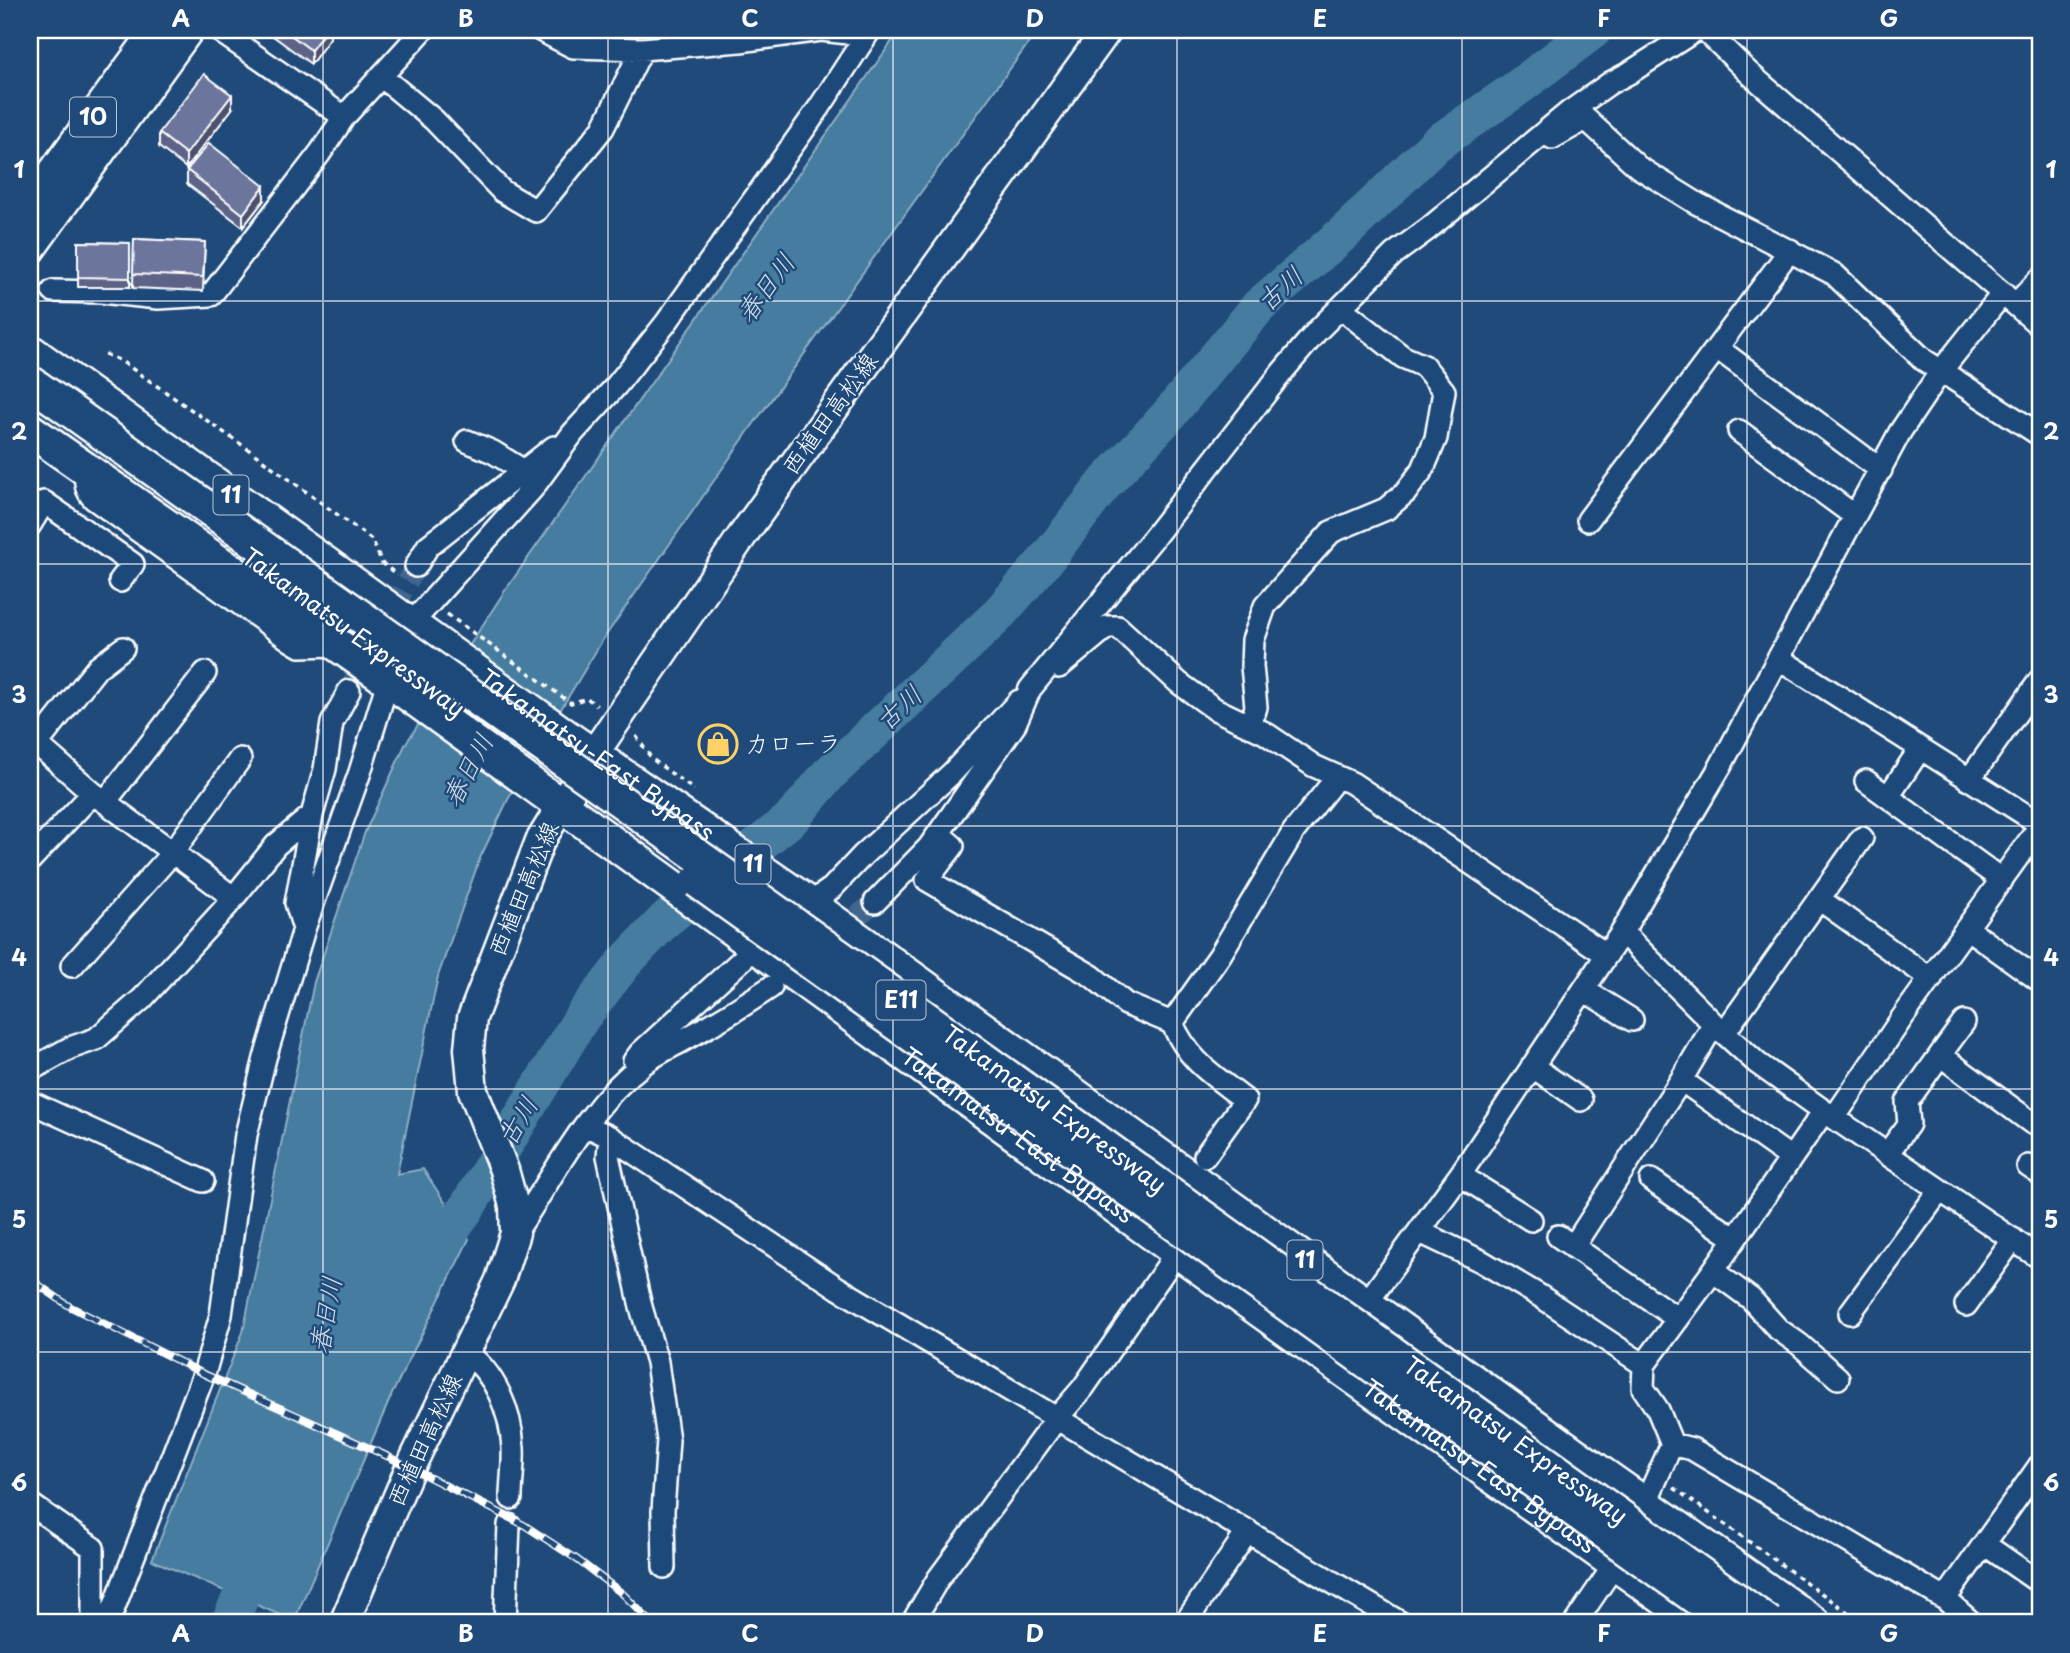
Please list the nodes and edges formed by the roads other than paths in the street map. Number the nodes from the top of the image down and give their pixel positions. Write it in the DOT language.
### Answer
graph roads {
  1 [pos="156,30"];
  2 [pos="189,30"];
  3 [pos="218,30"];
  4 [pos="423,30"];
  5 [pos="540,30"];
  6 [pos="1107,30"];
  7 [pos="1696,30"];
  8 [pos="1704,30"];
  9 [pos="868,33"];
  10 [pos="642,49"];
  11 [pos="1629,73"];
  12 [pos="382,76"];
  13 [pos="344,117"];
  14 [pos="1586,119"];
  15 [pos="1530,144"];
  16 [pos="30,203"];
  17 [pos="1428,229"];
  18 [pos="30,250"];
  19 [pos="1790,250"];
  20 [pos="2040,279"];
  21 [pos="53,291"];
  22 [pos="2009,298"];
  23 [pos="1350,316"];
  24 [pos="2040,326"];
  25 [pos="1717,348"];
  26 [pos="31,358"];
  27 [pos="1294,358"];
  28 [pos="1941,371"];
  29 [pos="30,405"];
  30 [pos="30,430"];
  31 [pos="1739,431"];
  32 [pos="573,433"];
  33 [pos="2040,435"];
  34 [pos="467,441"];
  35 [pos="1881,470"];
  36 [pos="524,471"];
  37 [pos="37,498"];
  38 [pos="1855,516"];
  39 [pos="1588,520"];
  40 [pos="30,525"];
  41 [pos="416,566"];
  42 [pos="120,581"];
  43 [pos="432,621"];
  44 [pos="123,648"];
  45 [pos="1778,657"];
  46 [pos="1045,668"];
  47 [pos="205,673"];
  48 [pos="2040,680"];
  49 [pos="395,685"];
  50 [pos="1030,689"];
  51 [pos="349,691"];
  52 [pos="1250,726"];
  53 [pos="33,741"];
  54 [pos="583,748"];
  55 [pos="1920,749"];
  56 [pos="240,759"];
  57 [pos="1334,777"];
  58 [pos="1969,780"];
  59 [pos="1866,781"];
  60 [pos="1888,797"];
  61 [pos="99,798"];
  62 [pos="551,798"];
  63 [pos="312,815"];
  64 [pos="2040,825"];
  65 [pos="939,834"];
  66 [pos="1863,838"];
  67 [pos="173,852"];
  68 [pos="30,860"];
  69 [pos="2002,880"];
  70 [pos="234,898"];
  71 [pos="803,899"];
  72 [pos="1819,899"];
  73 [pos="875,902"];
  74 [pos="304,929"];
  75 [pos="1968,929"];
  76 [pos="1622,932"];
  77 [pos="752,942"];
  78 [pos="1607,955"];
  79 [pos="72,966"];
  80 [pos="1931,979"];
  81 [pos="2040,981"];
  82 [pos="771,987"];
  83 [pos="1584,990"];
  84 [pos="1632,1020"];
  85 [pos="1964,1022"];
  86 [pos="1172,1023"];
  87 [pos="1719,1028"];
  88 [pos="1940,1055"];
  89 [pos="1532,1066"];
  90 [pos="30,1070"];
  91 [pos="1681,1080"];
  92 [pos="1581,1100"];
  93 [pos="30,1102"];
  94 [pos="603,1102"];
  95 [pos="1829,1115"];
  96 [pos="2032,1123"];
  97 [pos="585,1125"];
  98 [pos="610,1137"];
  99 [pos="1887,1154"];
  100 [pos="1205,1156"];
  101 [pos="1791,1158"];
  102 [pos="1460,1175"];
  103 [pos="1651,1180"];
  104 [pos="203,1181"];
  105 [pos="1940,1190"];
  106 [pos="515,1220"];
  107 [pos="1531,1220"];
  108 [pos="1420,1232"];
  109 [pos="1735,1239"];
  110 [pos="2013,1239"];
  111 [pos="1175,1250"];
  112 [pos="2040,1258"];
  113 [pos="1713,1271"];
  114 [pos="1366,1304"];
  115 [pos="1966,1305"];
  116 [pos="1850,1313"];
  117 [pos="1678,1319"];
  118 [pos="466,1352"];
  119 [pos="1644,1365"];
  120 [pos="1838,1378"];
  121 [pos="1057,1418"];
  122 [pos="1672,1444"];
  123 [pos="2040,1465"];
  124 [pos="510,1498"];
  125 [pos="30,1504"];
  126 [pos="1645,1504"];
  127 [pos="509,1525"];
  128 [pos="1248,1531"];
  129 [pos="1984,1544"];
  130 [pos="1615,1564"];
  131 [pos="664,1567"];
  132 [pos="2040,1583"];
  133 [pos="1945,1599"];
  134 [pos="1396,1622"];
  135 [pos="93,1623"];
  136 [pos="108,1623"];
  137 [pos="344,1623"];
  138 [pos="505,1623"];
  139 [pos="912,1623"];
  140 [pos="1185,1623"];
  141 [pos="1575,1623"];
  142 [pos="1699,1623"];
  143 [pos="1731,1623"];
  144 [pos="1769,1623"];
  145 [pos="1814,1623"];
  146 [pos="1972,1623"];
  1 -- 16 [label="main road, 10"];
  2 -- 18 [label="main road, 10"];
  3 -- 13 [label="street"];
  4 -- 12 [label="street"];
  5 -- 10 [label="street"];
  6 -- 54 [label="main road, 西植田高松線"];
  7 -- 11 [label="street"];
  8 -- 22 [label="street"];
  9 -- 10 [label="street"];
  9 -- 32 [label="street"];
  10 -- 12 [label="street"];
  11 -- 14 [label="street"];
  11 -- 15 [label="street"];
  12 -- 13 [label="street"];
  13 -- 21 [label="street"];
  14 -- 15 [label="street"];
  14 -- 19 [label="street"];
  15 -- 17 [label="street"];
  17 -- 23 [label="street"];
  17 -- 27 [label="street"];
  19 -- 25 [label="street"];
  19 -- 28 [label="street"];
  20 -- 22 [label="street"];
  22 -- 24 [label="street"];
  22 -- 28 [label="street"];
  23 -- 27 [label="street"];
  23 -- 52 [label="street"];
  25 -- 35 [label="street"];
  25 -- 39 [label="street"];
  26 -- 43 [label="highway, Takamatsu-East Bypass / 11"];
  26 -- 144 [label="highway, Takamatsu Expressway / E11, bridge"];
  27 -- 46 [label="street"];
  28 -- 33 [label="street"];
  28 -- 35 [label="street"];
  29 -- 143 [label="highway, Takamatsu Expressway / E11, bridge"];
  30 -- 49 [label="highway, Takamatsu-East Bypass / 11"];
  31 -- 38 [label="street"];
  32 -- 36 [label="street"];
  32 -- 43 [label="street"];
  34 -- 36 [label="street"];
  35 -- 38 [label="street"];
  36 -- 41 [label="street"];
  37 -- 40 [label="street"];
  37 -- 42 [label="street"];
  38 -- 45 [label="street"];
  43 -- 54 [label="highway, Takamatsu-East Bypass / 11"];
  44 -- 53 [label="street"];
  45 -- 55 [label="street"];
  45 -- 76 [label="street"];
  46 -- 50 [label="street"];
  46 -- 52 [label="street"];
  47 -- 61 [label="street"];
  48 -- 58 [label="street"];
  49 -- 62 [label="highway, Takamatsu-East Bypass / 11"];
  49 -- 74 [label="street"];
  50 -- 65 [label="street"];
  50 -- 71 [label="street"];
  51 -- 63 [label="street"];
  52 -- 57 [label="street"];
  53 -- 61 [label="street"];
  54 -- 62 [label="main road, 西植田高松線"];
  54 -- 71 [label="highway, Takamatsu-East Bypass / 11"];
  55 -- 58 [label="street"];
  55 -- 60 [label="street"];
  56 -- 67 [label="street"];
  57 -- 78 [label="street"];
  57 -- 86 [label="street"];
  58 -- 64 [label="street"];
  59 -- 60 [label="street"];
  60 -- 69 [label="street"];
  61 -- 67 [label="street"];
  61 -- 68 [label="street"];
  62 -- 77 [label="highway, Takamatsu-East Bypass / 11"];
  62 -- 106 [label="main road, 西植田高松線"];
  63 -- 70 [label="street"];
  63 -- 74 [label="street"];
  64 -- 69 [label="street"];
  65 -- 73 [label="street"];
  65 -- 86 [label="street"];
  66 -- 72 [label="street"];
  67 -- 70 [label="street"];
  67 -- 79 [label="street"];
  69 -- 75 [label="street"];
  70 -- 90 [label="street"];
  71 -- 114 [label="highway, Takamatsu-East Bypass / 11"];
  72 -- 80 [label="street"];
  72 -- 87 [label="street"];
  74 -- 136 [label="street"];
  75 -- 80 [label="street"];
  75 -- 81 [label="street"];
  76 -- 78 [label="street"];
  76 -- 87 [label="street"];
  77 -- 94 [label="street"];
  77 -- 111 [label="highway, Takamatsu-East Bypass / 11"];
  78 -- 83 [label="street"];
  80 -- 95 [label="street"];
  82 -- 94 [label="street"];
  83 -- 84 [label="street"];
  83 -- 89 [label="street"];
  85 -- 88 [label="street"];
  86 -- 100 [label="street"];
  87 -- 91 [label="street"];
  87 -- 95 [label="street"];
  88 -- 96 [label="street"];
  88 -- 99 [label="street"];
  89 -- 92 [label="street"];
  89 -- 102 [label="street"];
  91 -- 101 [label="street"];
  91 -- 117 [label="street"];
  93 -- 104 [label="street"];
  94 -- 97 [label="street"];
  95 -- 99 [label="street"];
  95 -- 101 [label="street"];
  97 -- 98 [label="street"];
  97 -- 106 [label="street"];
  98 -- 121 [label="street"];
  98 -- 131 [label="street"];
  99 -- 105 [label="street"];
  101 -- 109 [label="street"];
  102 -- 107 [label="street"];
  102 -- 108 [label="street"];
  103 -- 109 [label="street"];
  105 -- 110 [label="street"];
  105 -- 116 [label="street"];
  106 -- 118 [label="main road, 西植田高松線"];
  108 -- 114 [label="street"];
  108 -- 119 [label="street"];
  109 -- 113 [label="street"];
  110 -- 112 [label="street"];
  110 -- 115 [label="street"];
  111 -- 121 [label="street"];
  111 -- 130 [label="highway, Takamatsu-East Bypass / 11"];
  113 -- 117 [label="street"];
  113 -- 120 [label="street"];
  114 -- 126 [label="highway, Takamatsu-East Bypass / 11"];
  117 -- 119 [label="street"];
  118 -- 124 [label="street"];
  118 -- 137 [label="main road, 西植田高松線"];
  119 -- 122 [label="street"];
  121 -- 128 [label="street"];
  121 -- 139 [label="street"];
  122 -- 126 [label="street"];
  122 -- 133 [label="street"];
  123 -- 129 [label="street"];
  125 -- 135 [label="street"];
  126 -- 145 [label="highway, Takamatsu-East Bypass / 11"];
  127 -- 138 [label="street"];
  128 -- 134 [label="street"];
  128 -- 140 [label="street"];
  129 -- 132 [label="street"];
  129 -- 133 [label="street"];
  130 -- 141 [label="street"];
  130 -- 142 [label="highway, Takamatsu-East Bypass / 11"];
  133 -- 146 [label="street"];
}
